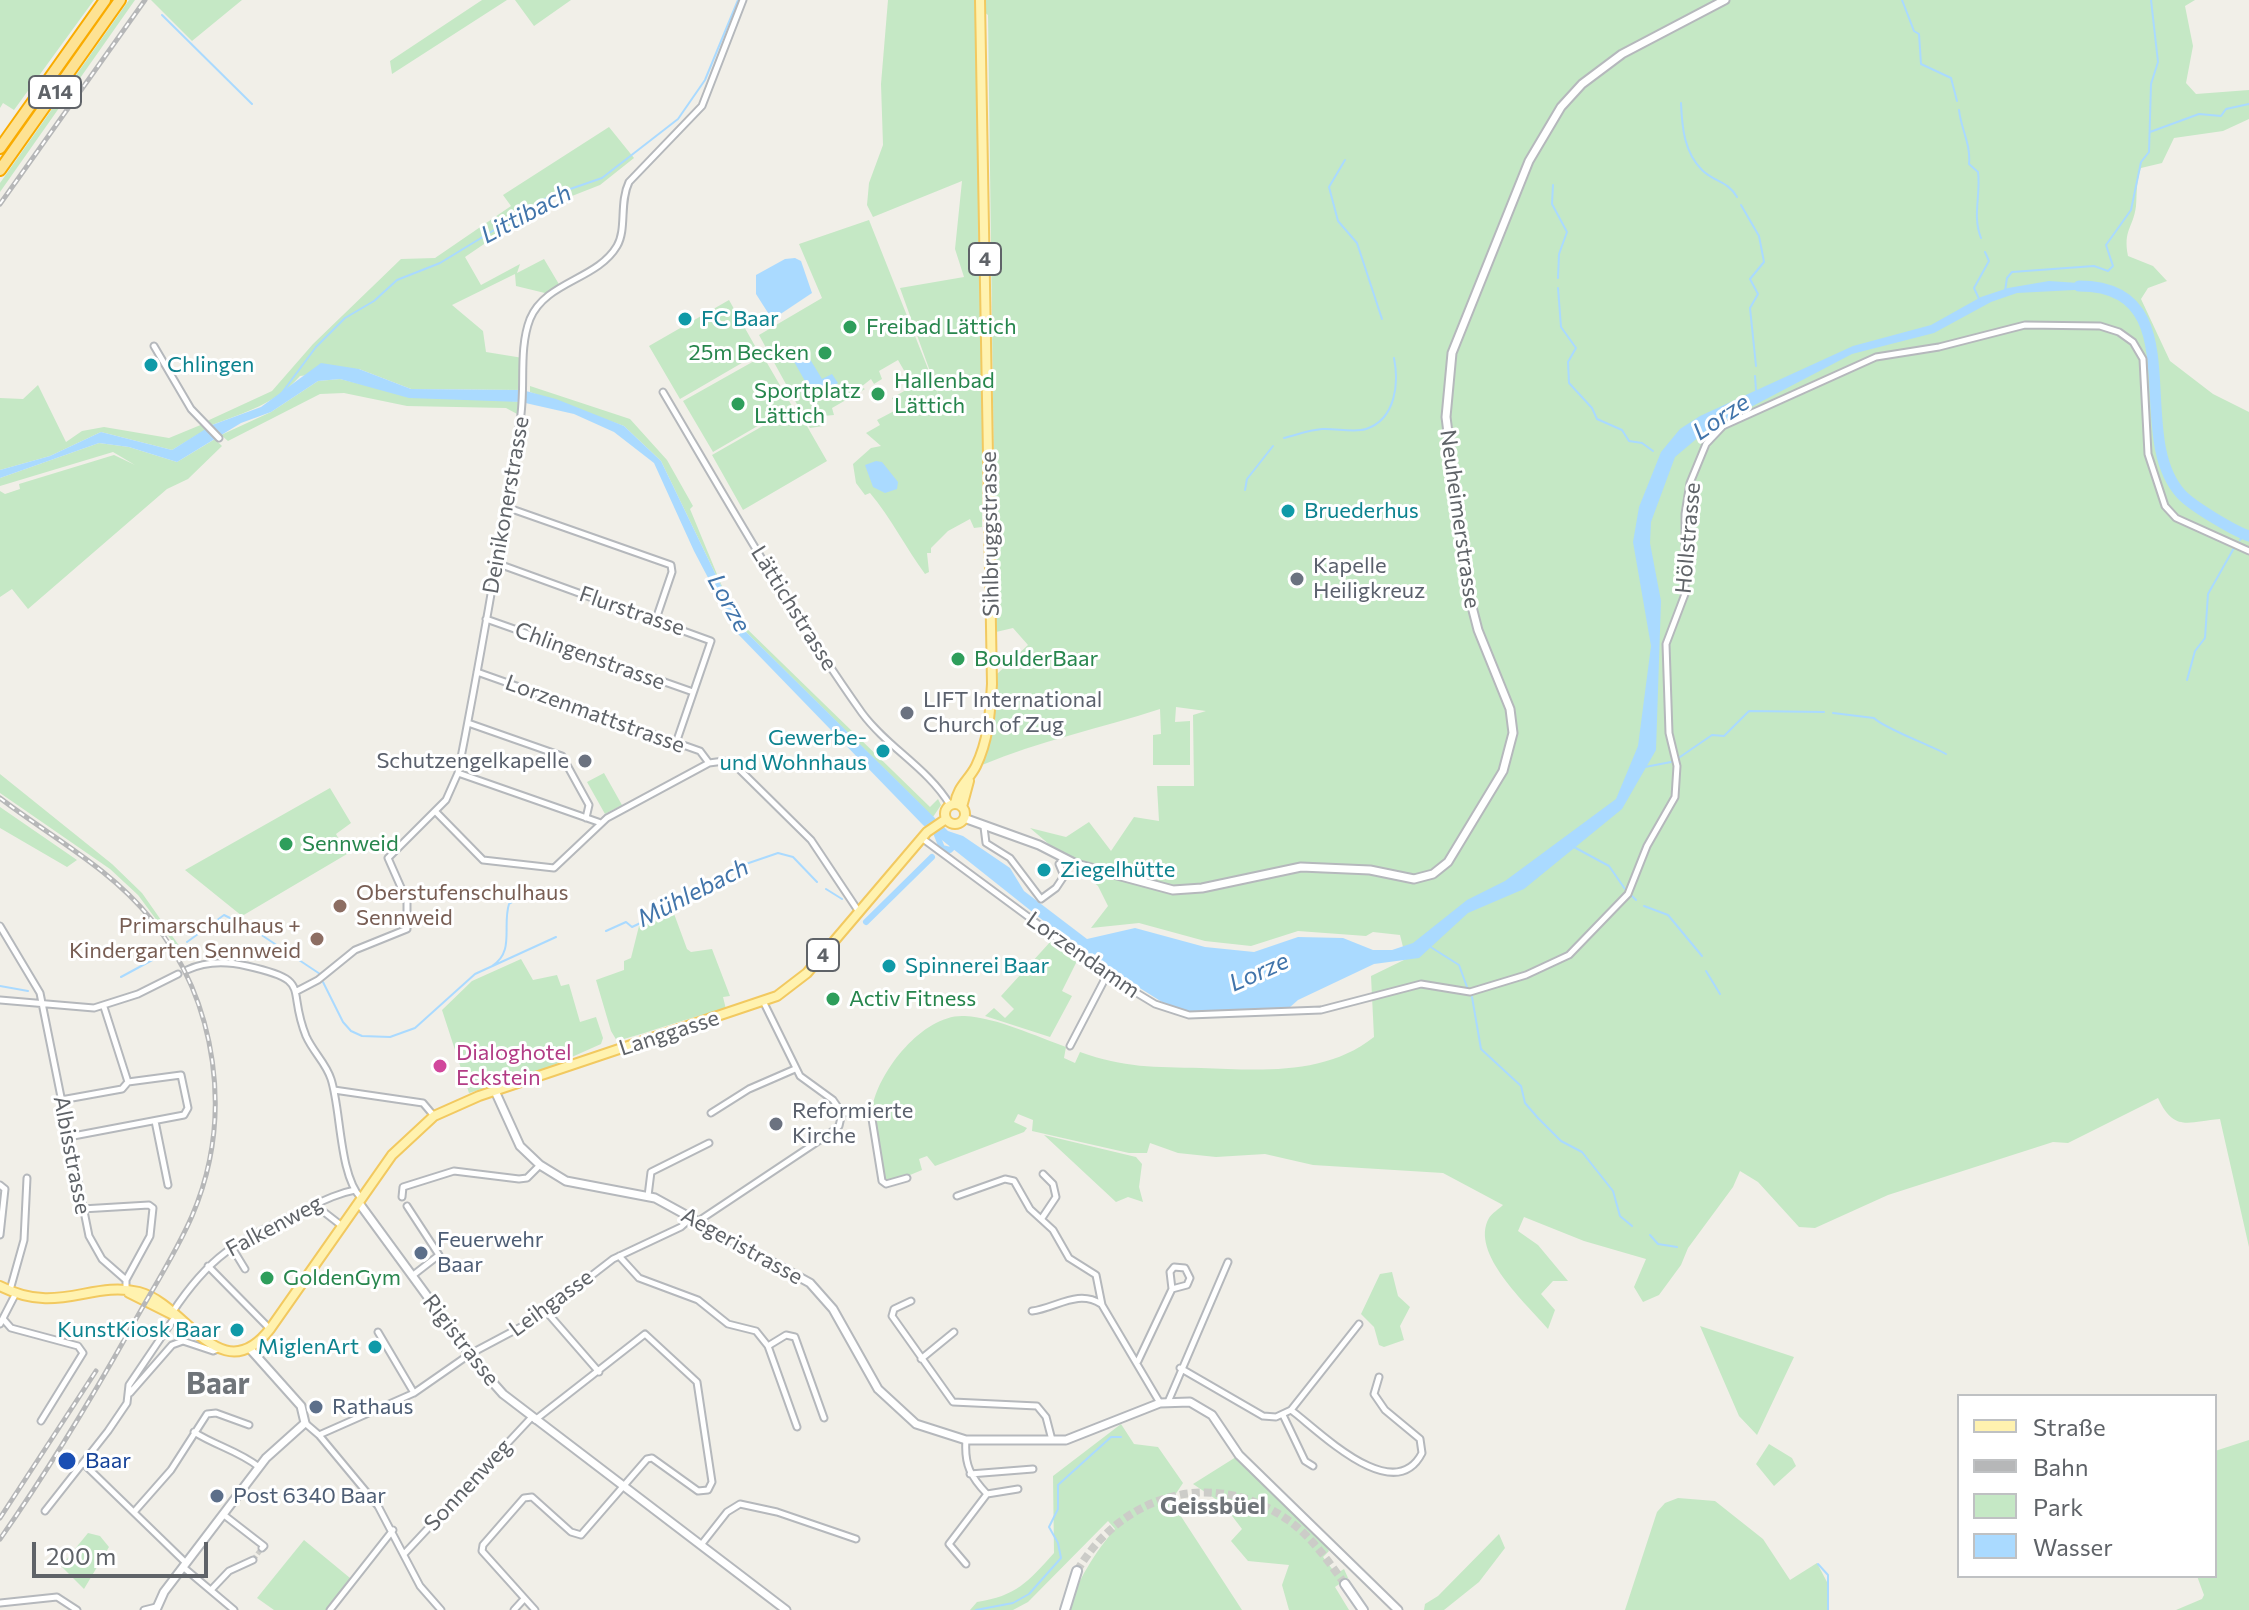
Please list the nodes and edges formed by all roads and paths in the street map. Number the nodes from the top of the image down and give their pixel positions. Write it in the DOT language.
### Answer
graph roads {
  1 [pos="105,0"];
  2 [pos="120,0"];
  3 [pos="743,0"];
  4 [pos="980,0"];
  5 [pos="1725,0"];
  6 [pos="0,148"];
  7 [pos="0,170"];
  8 [pos="154,346"];
  9 [pos="663,392"];
  10 [pos="219,438"];
  11 [pos="506,507"];
  12 [pos="2249,551"];
  13 [pos="496,563"];
  14 [pos="486,619"];
  15 [pos="656,619"];
  16 [pos="477,672"];
  17 [pos="693,692"];
  18 [pos="468,723"];
  19 [pos="676,743"];
  20 [pos="709,763"];
  21 [pos="458,773"];
  22 [pos="970,776"];
  23 [pos="959,789"];
  24 [pos="941,792"];
  25 [pos="955,805"];
  26 [pos="436,812"];
  27 [pos="586,818"];
  28 [pos="964,818"];
  29 [pos="943,820"];
  30 [pos="602,823"];
  31 [pos="984,827"];
  32 [pos="924,835"];
  33 [pos="1059,864"];
  34 [pos="859,912"];
  35 [pos="0,926"];
  36 [pos="187,970"];
  37 [pos="178,974"];
  38 [pos="1107,975"];
  39 [pos="1406,987"];
  40 [pos="297,991"];
  41 [pos="0,1000"];
  42 [pos="42,1003"];
  43 [pos="764,1003"];
  44 [pos="104,1007"];
  45 [pos="1070,1046"];
  46 [pos="795,1069"];
  47 [pos="128,1082"];
  48 [pos="334,1090"];
  49 [pos="495,1091"];
  50 [pos="61,1100"];
  51 [pos="711,1113"];
  52 [pos="842,1113"];
  53 [pos="434,1116"];
  54 [pos="155,1121"];
  55 [pos="68,1137"];
  56 [pos="709,1143"];
  57 [pos="540,1165"];
  58 [pos="1043,1174"];
  59 [pos="27,1178"];
  60 [pos="907,1178"];
  61 [pos="0,1185"];
  62 [pos="168,1185"];
  63 [pos="355,1190"];
  64 [pos="648,1196"];
  65 [pos="957,1196"];
  66 [pos="402,1197"];
  67 [pos="360,1201"];
  68 [pos="315,1205"];
  69 [pos="407,1206"];
  70 [pos="82,1209"];
  71 [pos="1042,1218"];
  72 [pos="694,1220"];
  73 [pos="342,1226"];
  74 [pos="0,1235"];
  75 [pos="231,1246"];
  76 [pos="619,1256"];
  77 [pos="1228,1262"];
  78 [pos="208,1266"];
  79 [pos="245,1269"];
  80 [pos="412,1276"];
  81 [pos="126,1280"];
  82 [pos="0,1286"];
  83 [pos="1172,1289"];
  84 [pos="13,1292"];
  85 [pos="127,1292"];
  86 [pos="911,1301"];
  87 [pos="1102,1305"];
  88 [pos="545,1310"];
  89 [pos="1032,1311"];
  90 [pos="173,1315"];
  91 [pos="2,1322"];
  92 [pos="1359,1324"];
  93 [pos="270,1329"];
  94 [pos="378,1332"];
  95 [pos="954,1332"];
  96 [pos="768,1346"];
  97 [pos="220,1348"];
  98 [pos="251,1350"];
  99 [pos="470,1354"];
  100 [pos="921,1359"];
  101 [pos="1138,1362"];
  102 [pos="1180,1368"];
  103 [pos="599,1372"];
  104 [pos="1379,1377"];
  105 [pos="130,1393"];
  106 [pos="414,1393"];
  107 [pos="1164,1402"];
  108 [pos="1291,1410"];
  109 [pos="1283,1415"];
  110 [pos="824,1418"];
  111 [pos="533,1419"];
  112 [pos="41,1421"];
  113 [pos="305,1423"];
  114 [pos="249,1425"];
  115 [pos="797,1427"];
  116 [pos="194,1432"];
  117 [pos="319,1435"];
  118 [pos="966,1440"];
  119 [pos="1052,1441"];
  120 [pos="85,1465"];
  121 [pos="1313,1466"];
  122 [pos="259,1467"];
  123 [pos="1033,1469"];
  124 [pos="970,1474"];
  125 [pos="623,1487"];
  126 [pos="1018,1489"];
  127 [pos="987,1494"];
  128 [pos="45,1511"];
  129 [pos="134,1512"];
  130 [pos="224,1515"];
  131 [pos="393,1530"];
  132 [pos="856,1539"];
  133 [pos="701,1545"];
  134 [pos="263,1547"];
  135 [pos="405,1553"];
  136 [pos="253,1560"];
  137 [pos="966,1564"];
  138 [pos="184,1565"];
  139 [pos="1077,1571"];
  140 [pos="1345,1584"];
  141 [pos="211,1590"];
  142 [pos="524,1598"];
  143 [pos="0,1603"];
  144 [pos="156,1609"];
  145 [pos="77,1610"];
  146 [pos="144,1610"];
  147 [pos="234,1610"];
  148 [pos="330,1610"];
  149 [pos="441,1610"];
  150 [pos="514,1610"];
  151 [pos="535,1610"];
  152 [pos="786,1610"];
  153 [pos="1065,1610"];
  154 [pos="1363,1610"];
  155 [pos="1398,1610"];
  1 -- 6 [label="highway, A14"];
  2 -- 7 [label="highway, A14"];
  3 -- 11 [label="street, Deinikonerstrasse"];
  4 -- 22 [label="main road, Sihlbruggstrasse / 4"];
  5 -- 31 [label="street, Neuheimerstrasse"];
  8 -- 10 [label="street"];
  9 -- 24 [label="street, Lättichstrasse"];
  11 -- 13 [label="street, Deinikonerstrasse"];
  11 -- 15 [label="street"];
  12 -- 39 [label="street, Höllstrasse"];
  13 -- 14 [label="street, Deinikonerstrasse"];
  13 -- 15 [label="street, Flurstrasse"];
  14 -- 16 [label="street, Deinikonerstrasse"];
  14 -- 17 [label="street, Chlingenstrasse"];
  15 -- 17 [label="street, Flurstrasse"];
  16 -- 18 [label="street, Deinikonerstrasse"];
  16 -- 19 [label="street, Lorzenmattstrasse"];
  17 -- 19 [label="street, Flurstrasse"];
  18 -- 21 [label="street, Deinikonerstrasse"];
  18 -- 27 [label="street"];
  19 -- 20 [label="street, Lorzenmattstrasse"];
  20 -- 30 [label="street"];
  20 -- 34 [label="street, Lorzenmattstrasse"];
  21 -- 26 [label="street, Deinikonerstrasse"];
  21 -- 27 [label="street"];
  22 -- 23 [label="main road, Sihlbruggstrasse / 4"];
  22 -- 25 [label="main road, Sihlbruggstrasse / 4"];
  23 -- 24 [label="street"];
  23 -- 25 [label="main road, Sihlbruggstrasse / 4"];
  24 -- 25 [label="street, Lättichstrasse"];
  25 -- 28 [label="main road"];
  25 -- 29 [label="main road"];
  26 -- 30 [label="street"];
  26 -- 40 [label="street, Deinikonerstrasse"];
  27 -- 30 [label="street"];
  28 -- 29 [label="main road"];
  28 -- 31 [label="street, Neuheimerstrasse"];
  29 -- 32 [label="main road, Langgasse / 4"];
  31 -- 33 [label="street"];
  32 -- 34 [label="main road, Langgasse / 4"];
  32 -- 38 [label="street, Lorzendamm"];
  34 -- 43 [label="main road, Langgasse / 4"];
  35 -- 42 [label="street, Albisstrasse"];
  36 -- 40 [label="street"];
  37 -- 44 [label="street"];
  38 -- 39 [label="street, Lorzendamm"];
  38 -- 45 [label="street"];
  40 -- 48 [label="street"];
  41 -- 42 [label="street"];
  42 -- 44 [label="street"];
  42 -- 50 [label="street, Albisstrasse"];
  43 -- 46 [label="street"];
  43 -- 49 [label="main road, Langgasse / 4"];
  44 -- 47 [label="street"];
  46 -- 51 [label="street"];
  46 -- 52 [label="street"];
  47 -- 50 [label="street"];
  47 -- 54 [label="street"];
  48 -- 53 [label="street"];
  48 -- 63 [label="street"];
  49 -- 53 [label="main road, Langgasse / 4"];
  49 -- 57 [label="street, Aegeristrasse"];
  50 -- 55 [label="street, Albisstrasse"];
  52 -- 60 [label="street"];
  52 -- 72 [label="street, Leihgasse"];
  53 -- 67 [label="main road, Langgasse / 4"];
  54 -- 55 [label="street"];
  54 -- 62 [label="street"];
  55 -- 70 [label="street, Albisstrasse"];
  56 -- 64 [label="street"];
  57 -- 64 [label="street, Aegeristrasse"];
  57 -- 66 [label="street"];
  58 -- 71 [label="street"];
  59 -- 84 [label="street"];
  61 -- 74 [label="street"];
  63 -- 67 [label="street"];
  63 -- 68 [label="street, Falkenweg"];
  64 -- 72 [label="street, Aegeristrasse"];
  65 -- 71 [label="street"];
  67 -- 73 [label="main road, 4"];
  67 -- 80 [label="street, Rigistrasse"];
  68 -- 73 [label="street"];
  68 -- 75 [label="street, Falkenweg"];
  69 -- 80 [label="street"];
  70 -- 81 [label="street, Albisstrasse"];
  70 -- 81 [label="street"];
  71 -- 87 [label="street"];
  72 -- 76 [label="street, Leihgasse"];
  72 -- 118 [label="street, Aegeristrasse"];
  73 -- 93 [label="main road, 4"];
  75 -- 78 [label="street, Falkenweg"];
  75 -- 79 [label="street"];
  76 -- 88 [label="street, Leihgasse"];
  76 -- 96 [label="street"];
  77 -- 102 [label="street"];
  78 -- 90 [label="street, Falkenweg"];
  78 -- 93 [label="street"];
  80 -- 99 [label="street, Rigistrasse"];
  81 -- 85 [label="street"];
  82 -- 84 [label="main road"];
  83 -- 83 [label="street"];
  83 -- 101 [label="street"];
  84 -- 85 [label="main road"];
  84 -- 91 [label="street"];
  85 -- 90 [label="main road"];
  86 -- 100 [label="street"];
  87 -- 89 [label="street"];
  87 -- 101 [label="street"];
  88 -- 99 [label="street, Leihgasse"];
  88 -- 103 [label="street"];
  90 -- 97 [label="main road"];
  90 -- 105 [label="street, Falkenweg"];
  91 -- 112 [label="street"];
  92 -- 108 [label="street"];
  93 -- 98 [label="main road, 4"];
  94 -- 106 [label="street"];
  95 -- 100 [label="street"];
  96 -- 110 [label="street"];
  96 -- 115 [label="street"];
  97 -- 98 [label="main road"];
  97 -- 105 [label="street"];
  98 -- 113 [label="street"];
  99 -- 106 [label="street, Leihgasse"];
  99 -- 111 [label="street, Rigistrasse"];
  100 -- 119 [label="street"];
  101 -- 107 [label="street"];
  102 -- 107 [label="street"];
  102 -- 109 [label="street"];
  103 -- 111 [label="street, Sonnenweg"];
  103 -- 125 [label="street, Sonnenweg"];
  104 -- 108 [label="street"];
  105 -- 120 [label="street"];
  106 -- 117 [label="street, Leihgasse"];
  107 -- 119 [label="street, Aegeristrasse"];
  107 -- 155 [label="street"];
  108 -- 109 [label="street"];
  109 -- 121 [label="street"];
  111 -- 125 [label="street, Rigistrasse"];
  111 -- 135 [label="street, Sonnenweg"];
  113 -- 117 [label="street"];
  113 -- 122 [label="street"];
  114 -- 116 [label="street"];
  116 -- 122 [label="street"];
  116 -- 129 [label="street"];
  117 -- 131 [label="street"];
  118 -- 119 [label="street, Aegeristrasse"];
  118 -- 124 [label="street"];
  120 -- 128 [label="street"];
  120 -- 129 [label="street"];
  122 -- 130 [label="street"];
  123 -- 124 [label="street"];
  124 -- 127 [label="street"];
  125 -- 133 [label="street, Rigistrasse"];
  125 -- 142 [label="street"];
  126 -- 127 [label="street"];
  127 -- 137 [label="street"];
  129 -- 138 [label="street"];
  130 -- 134 [label="street"];
  130 -- 138 [label="street"];
  131 -- 135 [label="street"];
  131 -- 148 [label="street"];
  132 -- 133 [label="street"];
  133 -- 152 [label="street, Rigistrasse"];
  135 -- 149 [label="street"];
  136 -- 141 [label="street"];
  138 -- 141 [label="street"];
  138 -- 144 [label="street"];
  139 -- 153 [label="main road"];
  140 -- 154 [label="main road"];
  141 -- 147 [label="street"];
  142 -- 150 [label="street"];
  142 -- 151 [label="street"];
  143 -- 145 [label="street"];
  144 -- 146 [label="street"];
}
